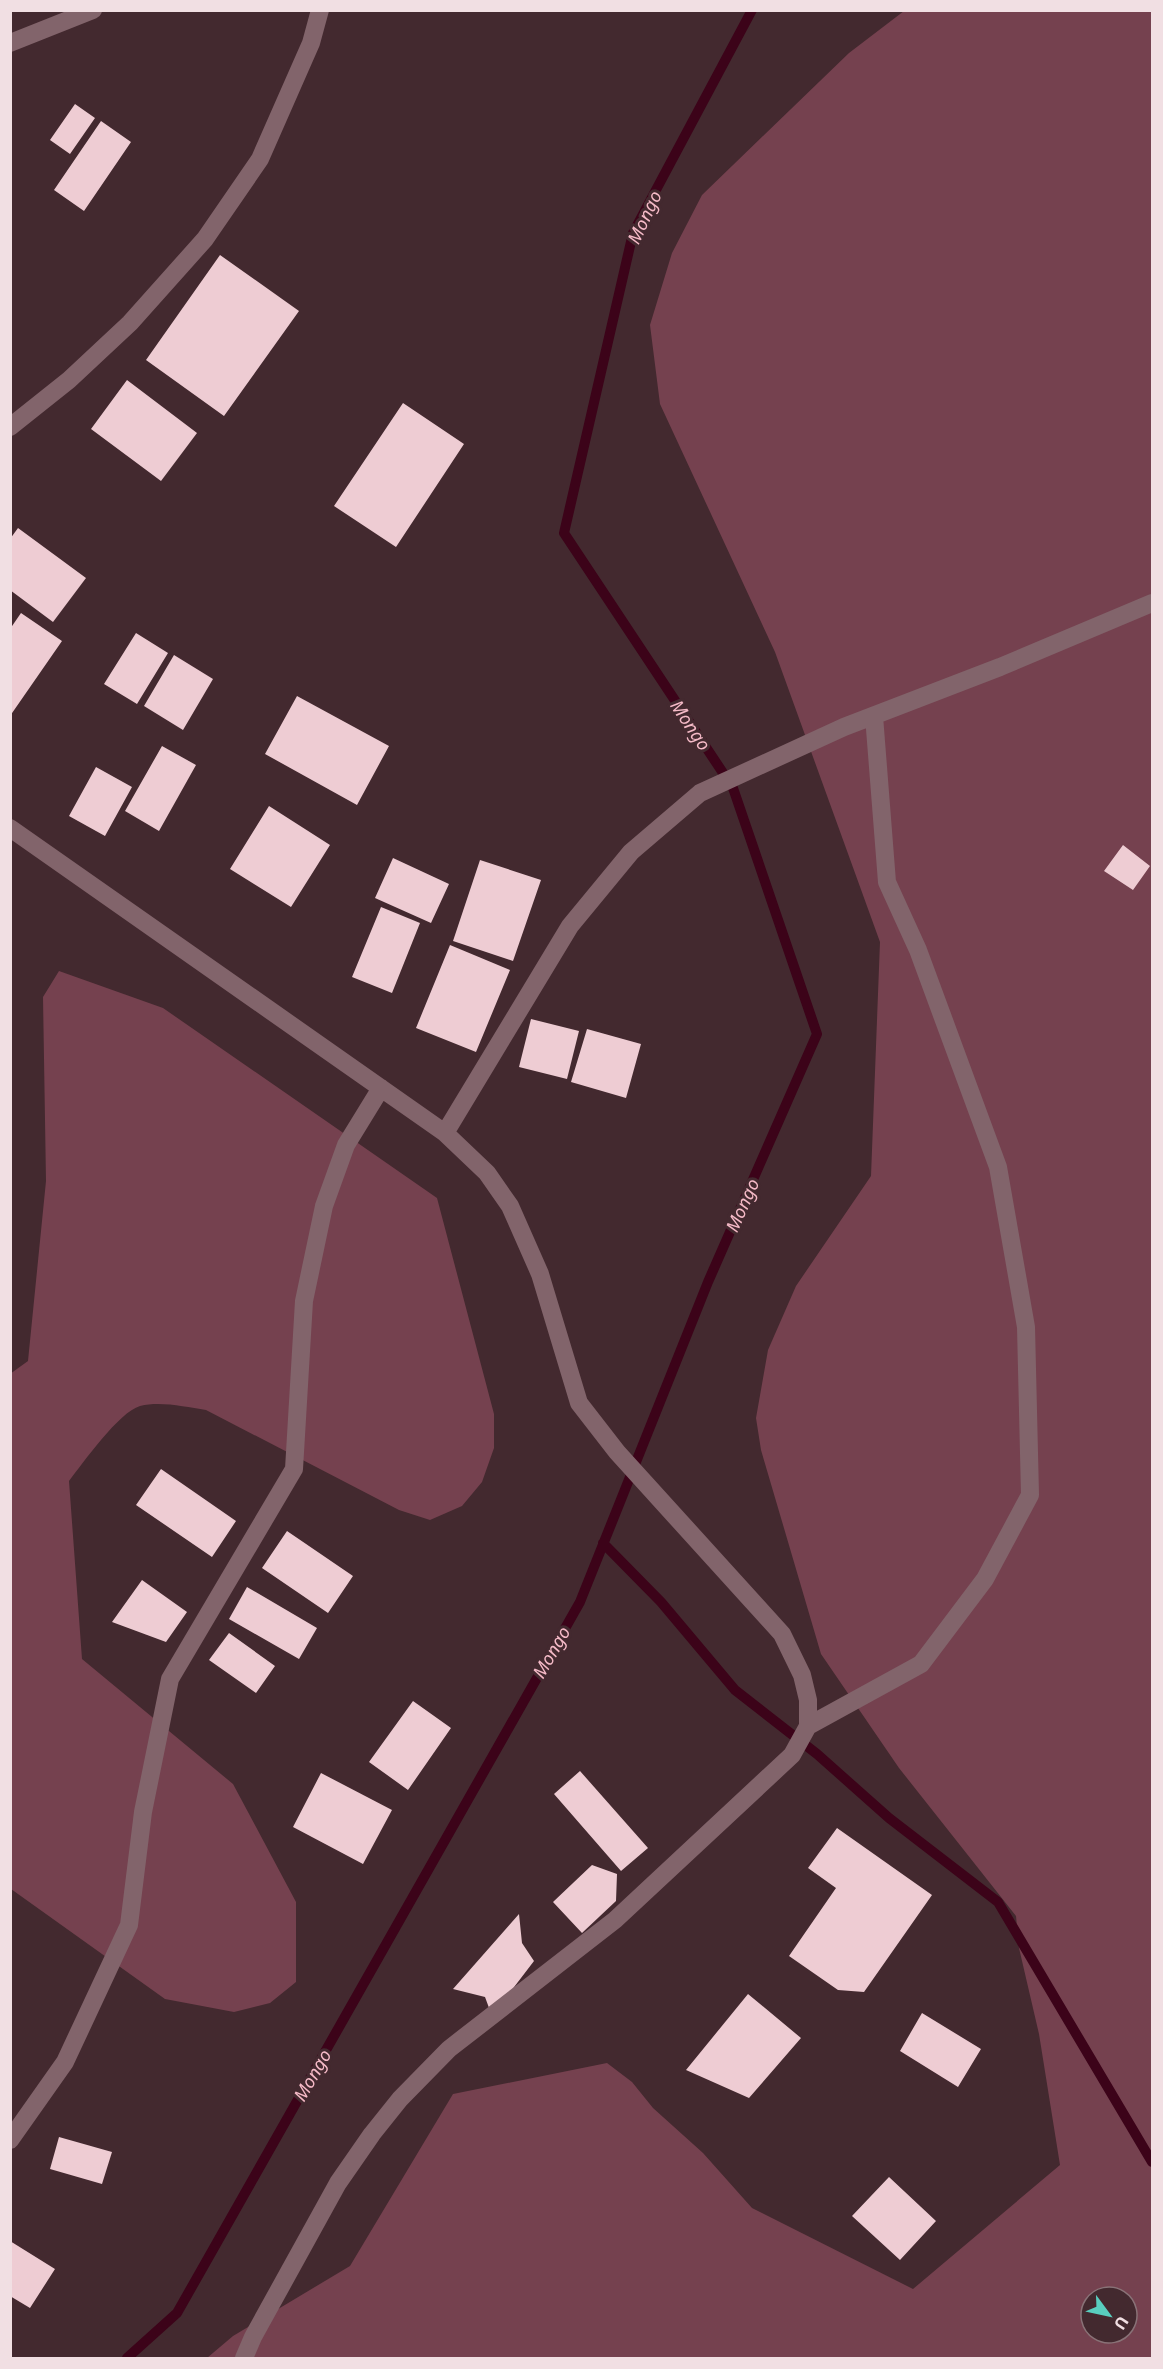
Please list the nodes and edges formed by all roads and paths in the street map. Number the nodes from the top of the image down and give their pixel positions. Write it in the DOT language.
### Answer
graph roads {
  1 [pos="93,10"];
  2 [pos="320,10"];
  3 [pos="10,43"];
  4 [pos="10,427"];
  5 [pos="1152,603"];
  6 [pos="874,716"];
  7 [pos="10,828"];
  8 [pos="381,1088"];
  9 [pos="445,1133"];
  10 [pos="806,1730"];
  11 [pos="10,2140"];
  12 [pos="244,2358"];
  1 -- 3 [label="street"];
  2 -- 4 [label="street"];
  5 -- 6 [label="street"];
  6 -- 9 [label="street"];
  6 -- 10 [label="street"];
  7 -- 8 [label="street"];
  8 -- 9 [label="street"];
  8 -- 11 [label="street"];
  9 -- 10 [label="street"];
  10 -- 12 [label="street"];
}
